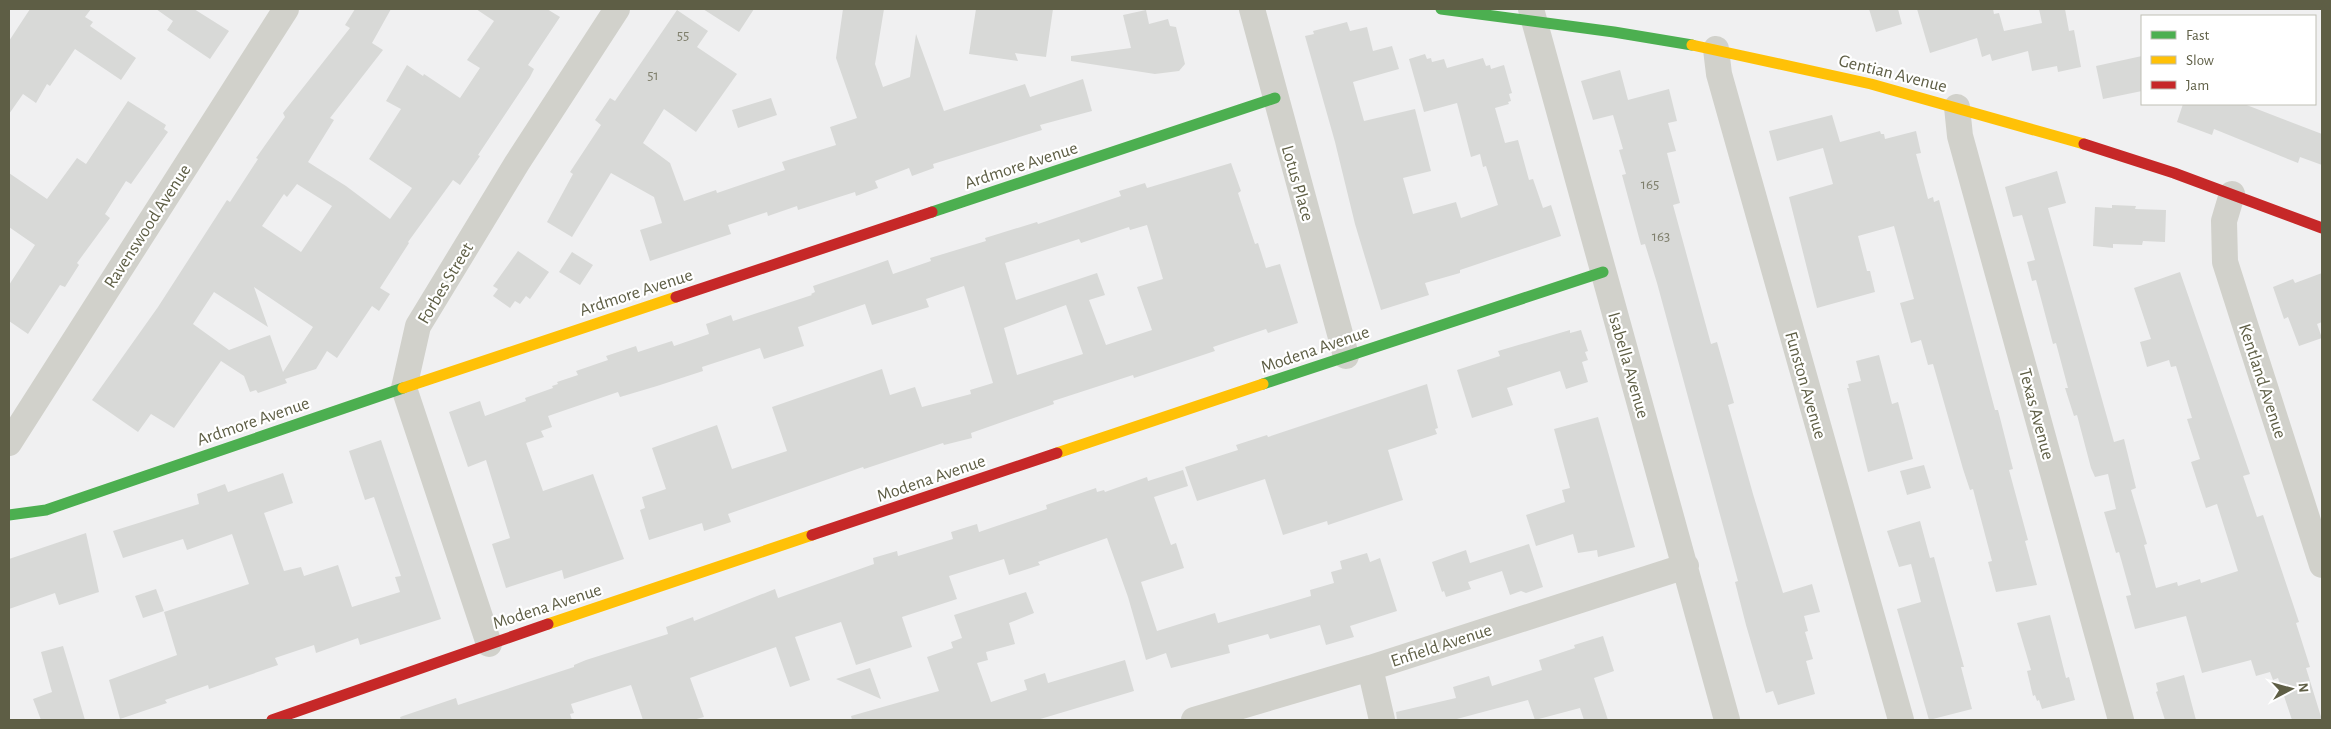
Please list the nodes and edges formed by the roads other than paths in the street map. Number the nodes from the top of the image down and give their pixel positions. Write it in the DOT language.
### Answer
graph roads {
  1 [pos="286,9"];
  2 [pos="617,9"];
  3 [pos="1252,9"];
  4 [pos="1441,9"];
  5 [pos="1533,16"];
  6 [pos="1716,49"];
  7 [pos="1275,98"];
  8 [pos="1957,107"];
  9 [pos="2232,194"];
  10 [pos="2322,228"];
  11 [pos="1604,272"];
  12 [pos="1346,356"];
  13 [pos="404,388"];
  14 [pos="9,443"];
  15 [pos="9,515"];
  16 [pos="2322,565"];
  17 [pos="1686,566"];
  18 [pos="489,644"];
  19 [pos="1370,668"];
  20 [pos="272,720"];
  21 [pos="1194,720"];
  22 [pos="1382,720"];
  23 [pos="1727,720"];
  24 [pos="1900,720"];
  25 [pos="2120,720"];
  1 -- 14 [label="street, Ravenswood Avenue"];
  2 -- 13 [label="street, Forbes Street"];
  3 -- 7 [label="street, Lotus Place"];
  4 -- 5 [label="street, Gentian Avenue"];
  5 -- 6 [label="street, Gentian Avenue"];
  5 -- 11 [label="street, Isabella Avenue"];
  6 -- 8 [label="street, Gentian Avenue"];
  6 -- 24 [label="street, Funston Avenue"];
  7 -- 12 [label="street, Lotus Place"];
  7 -- 13 [label="street, Ardmore Avenue"];
  8 -- 9 [label="street, Gentian Avenue"];
  8 -- 25 [label="street, Texas Avenue"];
  9 -- 10 [label="street, Gentian Avenue"];
  9 -- 16 [label="street, Kentland Avenue"];
  11 -- 12 [label="street, Modena Avenue"];
  11 -- 17 [label="street, Isabella Avenue"];
  12 -- 18 [label="street, Modena Avenue"];
  13 -- 15 [label="street, Ardmore Avenue"];
  13 -- 18 [label="street"];
  17 -- 19 [label="street, Enfield Avenue"];
  17 -- 23 [label="street, Isabella Avenue"];
  18 -- 20 [label="street, Modena Avenue"];
  19 -- 21 [label="street, Enfield Avenue"];
  19 -- 22 [label="street"];
}
